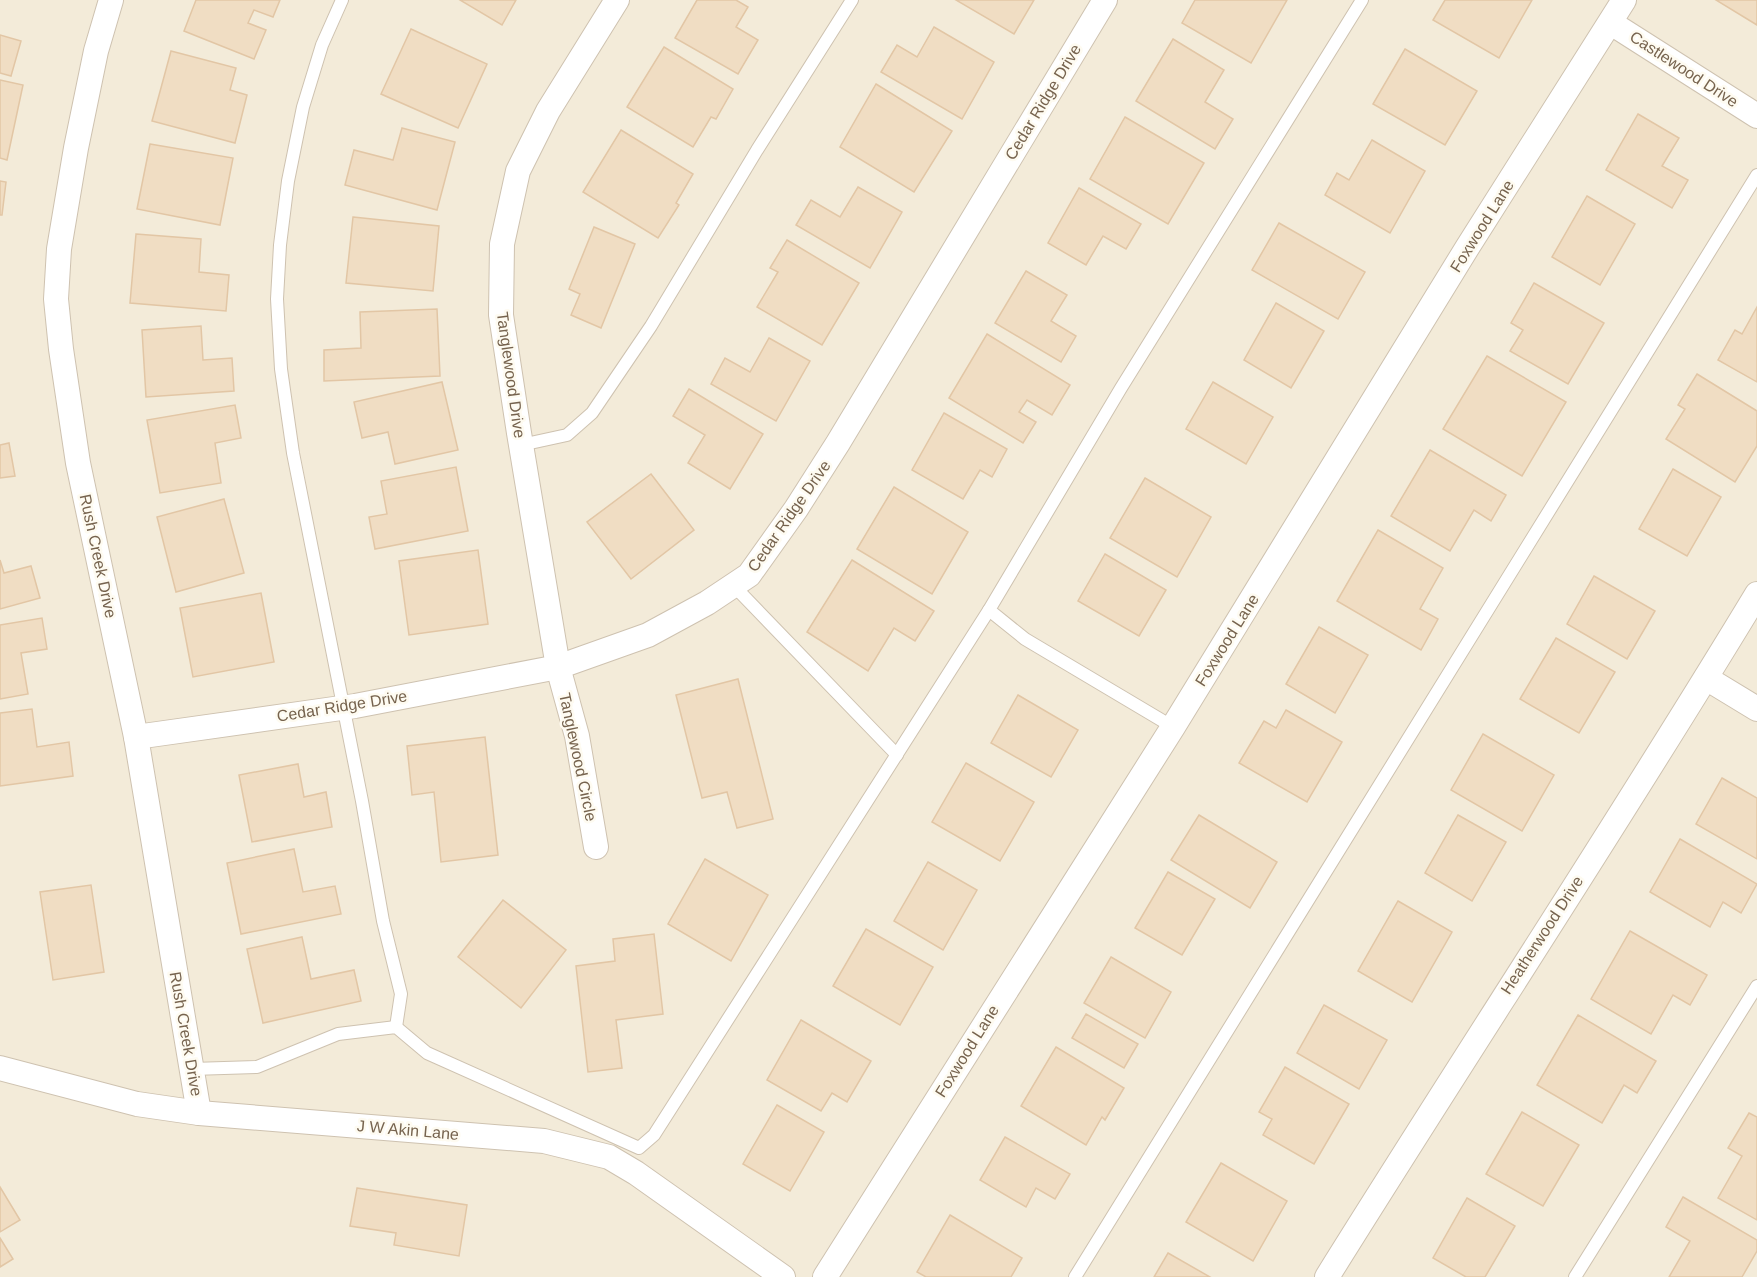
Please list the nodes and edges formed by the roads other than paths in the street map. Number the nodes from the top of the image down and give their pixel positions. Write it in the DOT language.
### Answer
graph roads {
  1 [pos="111,0"];
  2 [pos="342,0"];
  3 [pos="617,0"];
  4 [pos="852,0"];
  5 [pos="1105,0"];
  6 [pos="1362,0"];
  7 [pos="1624,0"];
  8 [pos="1611,23"];
  9 [pos="1757,116"];
  10 [pos="1757,175"];
  11 [pos="520,445"];
  12 [pos="733,585"];
  13 [pos="1757,594"];
  14 [pos="989,610"];
  15 [pos="558,667"];
  16 [pos="1706,678"];
  17 [pos="344,708"];
  18 [pos="1757,709"];
  19 [pos="1173,727"];
  20 [pos="136,737"];
  21 [pos="897,755"];
  22 [pos="596,847"];
  23 [pos="1757,986"];
  24 [pos="396,1027"];
  25 [pos="0,1068"];
  26 [pos="192,1069"];
  27 [pos="199,1113"];
  28 [pos="783,1277"];
  29 [pos="825,1277"];
  30 [pos="1075,1277"];
  31 [pos="1327,1277"];
  32 [pos="1575,1277"];
  1 -- 20 [label="street, Rush Creek Drive"];
  2 -- 17 [label="lane"];
  3 -- 11 [label="street, Tanglewood Drive"];
  4 -- 11 [label="lane"];
  5 -- 12 [label="street, Cedar Ridge Drive"];
  6 -- 14 [label="lane"];
  7 -- 8 [label="street, Foxwood Lane"];
  8 -- 9 [label="street, Castlewood Drive"];
  8 -- 19 [label="street, Foxwood Lane"];
  10 -- 30 [label="lane"];
  11 -- 15 [label="street, Tanglewood Drive"];
  12 -- 15 [label="street, Cedar Ridge Drive"];
  12 -- 21 [label="lane"];
  13 -- 16 [label="street, Heatherwood Drive"];
  14 -- 19 [label="lane"];
  14 -- 21 [label="lane"];
  15 -- 17 [label="street, Cedar Ridge Drive"];
  15 -- 22 [label="street, Tanglewood Circle"];
  16 -- 18 [label="street"];
  16 -- 31 [label="street, Heatherwood Drive"];
  17 -- 20 [label="street, Cedar Ridge Drive"];
  17 -- 24 [label="lane"];
  19 -- 29 [label="street, Foxwood Lane"];
  20 -- 26 [label="street, Rush Creek Drive"];
  21 -- 24 [label="lane"];
  23 -- 32 [label="lane"];
  24 -- 26 [label="lane"];
  25 -- 27 [label="street, J W Akin Lane"];
  26 -- 27 [label="street, Rush Creek Drive"];
  27 -- 28 [label="street, J W Akin Lane"];
}
